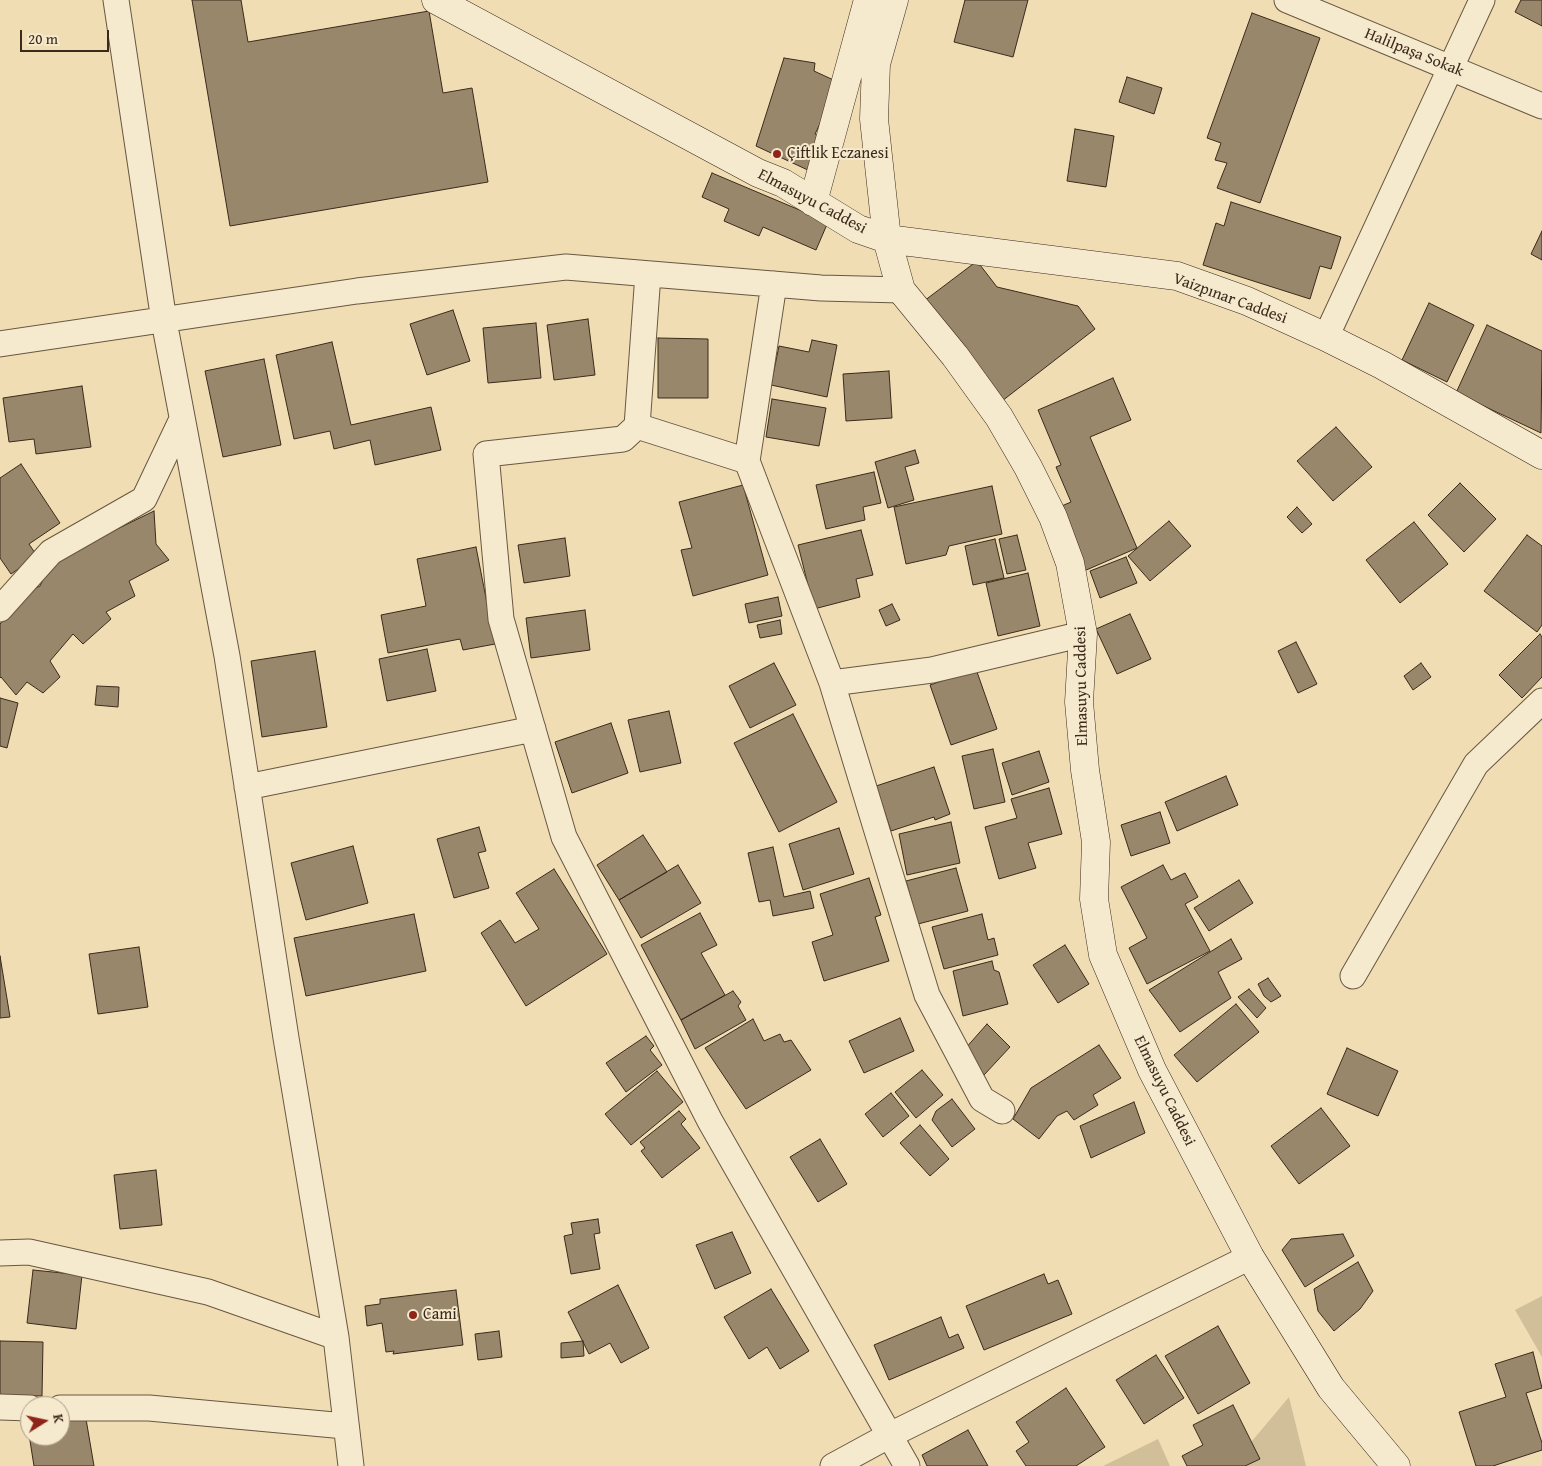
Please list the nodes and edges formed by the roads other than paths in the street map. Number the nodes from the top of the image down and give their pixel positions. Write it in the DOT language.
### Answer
graph roads {
  1 [pos="116,0"];
  2 [pos="436,0"];
  3 [pos="868,0"];
  4 [pos="894,0"];
  5 [pos="1286,0"];
  6 [pos="1482,0"];
  7 [pos="1451,68"];
  8 [pos="1542,106"];
  9 [pos="813,202"];
  10 [pos="888,239"];
  11 [pos="648,274"];
  12 [pos="774,284"];
  13 [pos="900,290"];
  14 [pos="164,321"];
  15 [pos="1326,337"];
  16 [pos="0,344"];
  17 [pos="182,419"];
  18 [pos="638,426"];
  19 [pos="1542,455"];
  20 [pos="747,461"];
  21 [pos="0,609"];
  22 [pos="1083,634"];
  23 [pos="832,683"];
  24 [pos="1542,701"];
  25 [pos="533,729"];
  26 [pos="247,787"];
  27 [pos="1353,976"];
  28 [pos="1002,1111"];
  29 [pos="0,1253"];
  30 [pos="1250,1258"];
  31 [pos="336,1336"];
  32 [pos="0,1407"];
  33 [pos="20,1408"];
  34 [pos="70,1408"];
  35 [pos="345,1426"];
  36 [pos="890,1435"];
  37 [pos="351,1466"];
  38 [pos="833,1466"];
  39 [pos="907,1466"];
  40 [pos="1396,1466"];
  1 -- 14 [label="street"];
  2 -- 9 [label="street, Elmasuyu Caddesi"];
  3 -- 9 [label="street"];
  4 -- 10 [label="street"];
  5 -- 7 [label="street, Halilpaşa Sokak"];
  6 -- 7 [label="street"];
  7 -- 8 [label="street, Halilpaşa Sokak"];
  7 -- 15 [label="street"];
  9 -- 10 [label="street, Elmasuyu Caddesi"];
  10 -- 13 [label="street, Elmasuyu Caddesi"];
  10 -- 15 [label="street, Vaizpınar Caddesi"];
  11 -- 12 [label="street"];
  11 -- 14 [label="street"];
  11 -- 18 [label="street"];
  12 -- 13 [label="street"];
  12 -- 20 [label="street"];
  13 -- 22 [label="street, Elmasuyu Caddesi"];
  14 -- 16 [label="street"];
  14 -- 17 [label="street"];
  15 -- 19 [label="street, Vaizpınar Caddesi"];
  17 -- 21 [label="street"];
  17 -- 26 [label="street"];
  18 -- 20 [label="street"];
  18 -- 25 [label="street"];
  20 -- 23 [label="street"];
  22 -- 23 [label="street"];
  22 -- 30 [label="street, Elmasuyu Caddesi"];
  23 -- 28 [label="street"];
  24 -- 27 [label="street"];
  25 -- 26 [label="street"];
  25 -- 36 [label="street"];
  26 -- 31 [label="street"];
  29 -- 31 [label="street"];
  30 -- 36 [label="street"];
  30 -- 40 [label="street, Elmasuyu Caddesi"];
  31 -- 35 [label="street"];
  32 -- 33 [label="street"];
  34 -- 35 [label="street"];
  35 -- 37 [label="street"];
  36 -- 38 [label="street"];
  36 -- 39 [label="street"];
}
